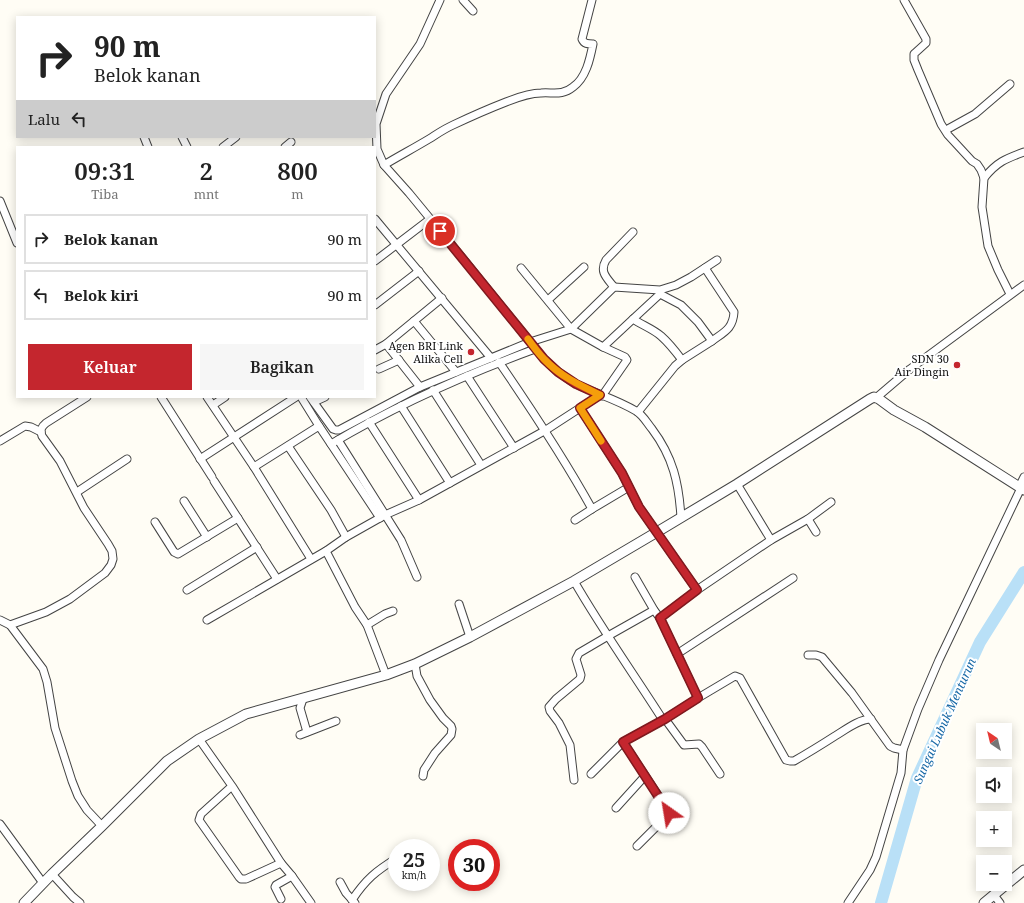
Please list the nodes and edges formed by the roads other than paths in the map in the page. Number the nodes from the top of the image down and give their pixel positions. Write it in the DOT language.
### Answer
graph roads {
  1 [pos="440,0"];
  2 [pos="463,0"];
  3 [pos="592,0"];
  4 [pos="904,0"];
  5 [pos="473,11"];
  6 [pos="1010,84"];
  7 [pos="946,130"];
  8 [pos="235,138"];
  9 [pos="291,142"];
  10 [pos="224,146"];
  11 [pos="286,146"];
  12 [pos="1024,152"];
  13 [pos="384,165"];
  14 [pos="984,178"];
  15 [pos="0,201"];
  16 [pos="430,219"];
  17 [pos="376,220"];
  18 [pos="633,232"];
  19 [pos="16,241"];
  20 [pos="396,244"];
  21 [pos="376,259"];
  22 [pos="717,260"];
  23 [pos="584,267"];
  24 [pos="521,268"];
  25 [pos="705,268"];
  26 [pos="419,271"];
  27 [pos="1024,285"];
  28 [pos="614,286"];
  29 [pos="660,292"];
  30 [pos="1010,294"];
  31 [pos="442,298"];
  32 [pos="548,300"];
  33 [pos="376,304"];
  34 [pos="633,319"];
  35 [pos="414,321"];
  36 [pos="571,329"];
  37 [pos="712,341"];
  38 [pos="530,342"];
  39 [pos="386,344"];
  40 [pos="603,347"];
  41 [pos="376,349"];
  42 [pos="535,349"];
  43 [pos="491,358"];
  44 [pos="399,360"];
  45 [pos="682,360"];
  46 [pos="499,362"];
  47 [pos="376,368"];
  48 [pos="456,372"];
  49 [pos="467,376"];
  50 [pos="420,387"];
  51 [pos="433,390"];
  52 [pos="601,395"];
  53 [pos="85,398"];
  54 [pos="162,398"];
  55 [pos="209,398"];
  56 [pos="224,398"];
  57 [pos="294,398"];
  58 [pos="301,398"];
  59 [pos="876,398"];
  60 [pos="312,400"];
  61 [pos="213,405"];
  62 [pos="401,406"];
  63 [pos="580,408"];
  64 [pos="638,412"];
  65 [pos="369,422"];
  66 [pos="319,426"];
  67 [pos="546,430"];
  68 [pos="40,432"];
  69 [pos="234,437"];
  70 [pos="338,440"];
  71 [pos="0,441"];
  72 [pos="331,444"];
  73 [pos="288,446"];
  74 [pos="514,448"];
  75 [pos="127,459"];
  76 [pos="200,459"];
  77 [pos="481,465"];
  78 [pos="254,467"];
  79 [pos="1024,476"];
  80 [pos="450,483"];
  81 [pos="737,484"];
  82 [pos="629,487"];
  83 [pos="1021,488"];
  84 [pos="77,492"];
  85 [pos="419,500"];
  86 [pos="184,501"];
  87 [pos="831,502"];
  88 [pos="592,509"];
  89 [pos="383,516"];
  90 [pos="238,518"];
  91 [pos="681,518"];
  92 [pos="808,519"];
  93 [pos="575,520"];
  94 [pos="155,522"];
  95 [pos="657,532"];
  96 [pos="816,532"];
  97 [pos="207,537"];
  98 [pos="346,537"];
  99 [pos="771,540"];
  100 [pos="257,547"];
  101 [pos="326,551"];
  102 [pos="311,559"];
  103 [pos="417,577"];
  104 [pos="635,578"];
  105 [pos="793,578"];
  106 [pos="277,579"];
  107 [pos="574,581"];
  108 [pos="187,590"];
  109 [pos="697,590"];
  110 [pos="459,604"];
  111 [pos="654,610"];
  112 [pos="393,612"];
  113 [pos="660,618"];
  114 [pos="0,620"];
  115 [pos="207,620"];
  116 [pos="367,624"];
  117 [pos="10,625"];
  118 [pos="608,636"];
  119 [pos="470,637"];
  120 [pos="677,654"];
  121 [pos="808,655"];
  122 [pos="415,664"];
  123 [pos="386,675"];
  124 [pos="698,698"];
  125 [pos="303,699"];
  126 [pos="871,719"];
  127 [pos="664,720"];
  128 [pos="336,721"];
  129 [pos="199,739"];
  130 [pos="623,742"];
  131 [pos="903,750"];
  132 [pos="591,774"];
  133 [pos="720,774"];
  134 [pos="423,776"];
  135 [pos="645,776"];
  136 [pos="574,780"];
  137 [pos="232,786"];
  138 [pos="616,808"];
  139 [pos="0,824"];
  140 [pos="102,826"];
  141 [pos="637,846"];
  142 [pos="281,863"];
  143 [pos="388,864"];
  144 [pos="1024,870"];
  145 [pos="52,874"];
  146 [pos="292,876"];
  147 [pos="340,882"];
  148 [pos="43,883"];
  149 [pos="994,895"];
  150 [pos="281,899"];
  151 [pos="354,902"];
  152 [pos="24,903"];
  153 [pos="80,903"];
  154 [pos="311,903"];
  155 [pos="848,903"];
  156 [pos="984,903"];
  157 [pos="1000,903"];
  1 -- 13 [label="street"];
  2 -- 5 [label="street"];
  3 -- 13 [label="street"];
  4 -- 7 [label="street"];
  6 -- 7 [label="street"];
  7 -- 14 [label="street"];
  8 -- 10 [label="street"];
  9 -- 11 [label="street"];
  12 -- 14 [label="street"];
  13 -- 16 [label="street"];
  14 -- 30 [label="street"];
  15 -- 19 [label="street"];
  16 -- 20 [label="street"];
  16 -- 38 [label="street"];
  17 -- 20 [label="street"];
  18 -- 28 [label="street"];
  20 -- 21 [label="street"];
  20 -- 26 [label="street"];
  22 -- 25 [label="street"];
  23 -- 32 [label="street"];
  24 -- 32 [label="street"];
  25 -- 29 [label="street"];
  25 -- 37 [label="street"];
  26 -- 31 [label="street"];
  26 -- 33 [label="street"];
  27 -- 30 [label="street"];
  28 -- 29 [label="street"];
  28 -- 36 [label="street"];
  29 -- 34 [label="street"];
  29 -- 37 [label="street"];
  30 -- 59 [label="street"];
  31 -- 35 [label="street"];
  31 -- 43 [label="street"];
  32 -- 36 [label="street"];
  34 -- 40 [label="street"];
  34 -- 45 [label="street"];
  35 -- 39 [label="street"];
  35 -- 48 [label="street"];
  36 -- 38 [label="street"];
  36 -- 40 [label="street"];
  37 -- 45 [label="street"];
  38 -- 42 [label="street"];
  38 -- 43 [label="street"];
  39 -- 41 [label="street"];
  39 -- 44 [label="street"];
  40 -- 52 [label="street"];
  42 -- 46 [label="street"];
  42 -- 52 [label="street"];
  43 -- 48 [label="street"];
  44 -- 47 [label="street"];
  44 -- 50 [label="street"];
  45 -- 64 [label="street"];
  46 -- 49 [label="street"];
  46 -- 67 [label="street"];
  48 -- 50 [label="street"];
  49 -- 51 [label="street"];
  49 -- 74 [label="street"];
  50 -- 60 [label="street"];
  51 -- 62 [label="street"];
  51 -- 77 [label="street"];
  52 -- 63 [label="street"];
  52 -- 64 [label="street"];
  53 -- 68 [label="street"];
  54 -- 76 [label="street"];
  55 -- 61 [label="street"];
  56 -- 61 [label="street"];
  57 -- 69 [label="street"];
  58 -- 66 [label="street"];
  59 -- 81 [label="street"];
  59 -- 83 [label="street"];
  61 -- 69 [label="street"];
  62 -- 65 [label="street"];
  62 -- 80 [label="street"];
  63 -- 67 [label="street"];
  63 -- 82 [label="street"];
  64 -- 91 [label="street"];
  65 -- 70 [label="street"];
  65 -- 85 [label="street"];
  66 -- 72 [label="street"];
  66 -- 73 [label="street"];
  67 -- 74 [label="street"];
  67 -- 88 [label="street"];
  68 -- 71 [label="street"];
  68 -- 84 [label="street"];
  69 -- 76 [label="street"];
  69 -- 78 [label="street"];
  70 -- 72 [label="street"];
  70 -- 89 [label="street"];
  72 -- 89 [label="street"];
  73 -- 78 [label="street"];
  73 -- 98 [label="street"];
  74 -- 77 [label="street"];
  75 -- 84 [label="street"];
  76 -- 90 [label="street"];
  77 -- 80 [label="street"];
  78 -- 102 [label="street"];
  79 -- 83 [label="street"];
  80 -- 85 [label="street"];
  81 -- 91 [label="street"];
  81 -- 99 [label="street"];
  82 -- 88 [label="street"];
  82 -- 95 [label="street"];
  83 -- 131 [label="street"];
  84 -- 117 [label="street"];
  85 -- 89 [label="street"];
  86 -- 97 [label="street"];
  87 -- 92 [label="street"];
  88 -- 93 [label="street"];
  89 -- 98 [label="street"];
  89 -- 103 [label="street"];
  90 -- 97 [label="street"];
  90 -- 100 [label="street"];
  91 -- 95 [label="street"];
  92 -- 96 [label="street"];
  92 -- 99 [label="street"];
  94 -- 97 [label="street"];
  95 -- 107 [label="street"];
  95 -- 109 [label="street"];
  98 -- 101 [label="street"];
  99 -- 109 [label="street"];
  100 -- 106 [label="street"];
  100 -- 108 [label="street"];
  101 -- 102 [label="street"];
  101 -- 116 [label="street"];
  102 -- 106 [label="street"];
  104 -- 111 [label="street"];
  105 -- 120 [label="street"];
  106 -- 115 [label="street"];
  107 -- 118 [label="street"];
  107 -- 119 [label="street"];
  109 -- 113 [label="street"];
  110 -- 119 [label="street"];
  111 -- 113 [label="street"];
  111 -- 118 [label="street"];
  112 -- 116 [label="street"];
  113 -- 120 [label="street"];
  114 -- 117 [label="street"];
  116 -- 123 [label="street"];
  117 -- 140 [label="street"];
  118 -- 127 [label="street"];
  118 -- 136 [label="street"];
  119 -- 122 [label="street"];
  120 -- 124 [label="street"];
  121 -- 126 [label="street"];
  122 -- 123 [label="street"];
  122 -- 134 [label="street"];
  123 -- 125 [label="street"];
  124 -- 126 [label="street"];
  124 -- 127 [label="street"];
  125 -- 128 [label="street"];
  125 -- 129 [label="street"];
  126 -- 131 [label="street"];
  127 -- 130 [label="street"];
  127 -- 133 [label="street"];
  129 -- 137 [label="street"];
  129 -- 140 [label="street"];
  130 -- 132 [label="street"];
  130 -- 135 [label="street"];
  131 -- 155 [label="street"];
  135 -- 138 [label="street"];
  135 -- 141 [label="street"];
  137 -- 142 [label="street"];
  137 -- 142 [label="street"];
  139 -- 148 [label="street"];
  140 -- 145 [label="street"];
  142 -- 146 [label="street"];
  143 -- 151 [label="street"];
  144 -- 149 [label="street"];
  145 -- 148 [label="street"];
  145 -- 153 [label="street"];
  146 -- 150 [label="street"];
  146 -- 154 [label="street"];
  147 -- 151 [label="street"];
  148 -- 152 [label="street"];
  149 -- 156 [label="street"];
  149 -- 157 [label="street"];
}
